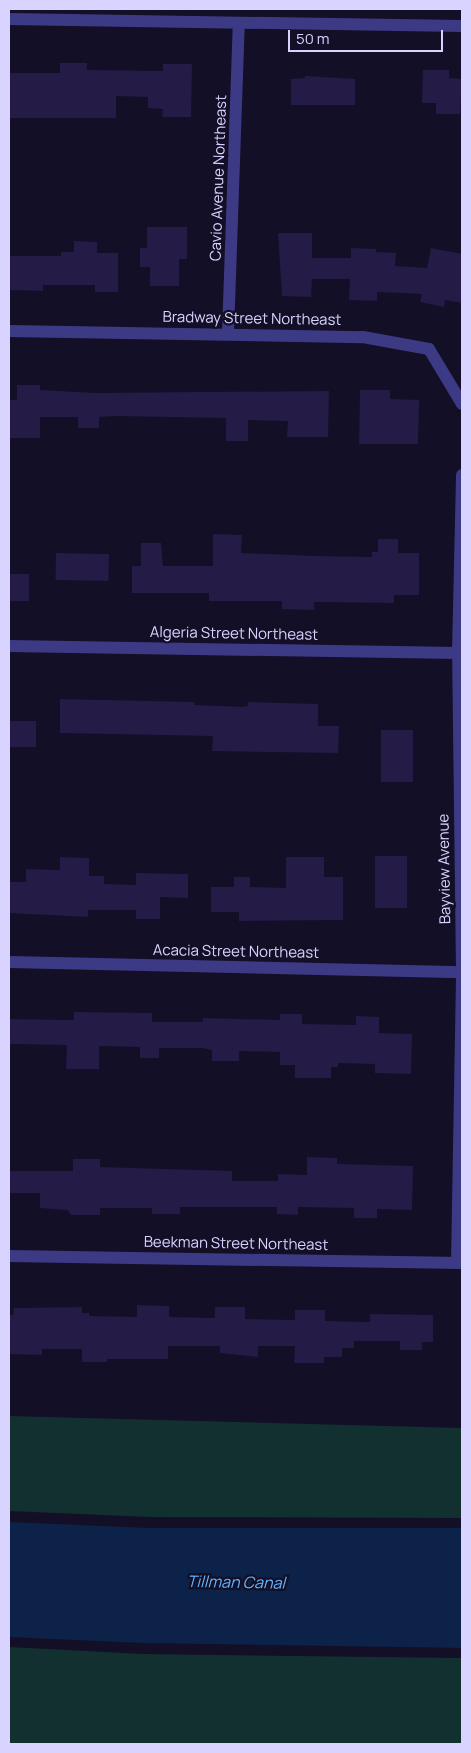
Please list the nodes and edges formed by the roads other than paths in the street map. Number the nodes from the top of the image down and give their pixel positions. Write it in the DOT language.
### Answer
graph roads {
  1 [pos="9,19"];
  2 [pos="239,24"];
  3 [pos="462,26"];
  4 [pos="9,331"];
  5 [pos="228,333"];
  6 [pos="462,404"];
  7 [pos="462,476"];
  8 [pos="9,646"];
  9 [pos="458,652"];
  10 [pos="9,962"];
  11 [pos="462,972"];
  12 [pos="9,1256"];
  13 [pos="460,1263"];
  1 -- 2 [label="street"];
  2 -- 3 [label="street"];
  2 -- 5 [label="street, Cavio Avenue Northeast"];
  4 -- 5 [label="street, Bradway Street Northeast"];
  5 -- 6 [label="street, Bradway Street Northeast"];
  7 -- 9 [label="street, Bayview Avenue"];
  8 -- 9 [label="street, Algeria Street Northeast"];
  9 -- 11 [label="street, Bayview Avenue"];
  10 -- 11 [label="street, Acacia Street Northeast"];
  11 -- 13 [label="street, Bayview Avenue"];
  12 -- 13 [label="street, Beekman Street Northeast"];
}
